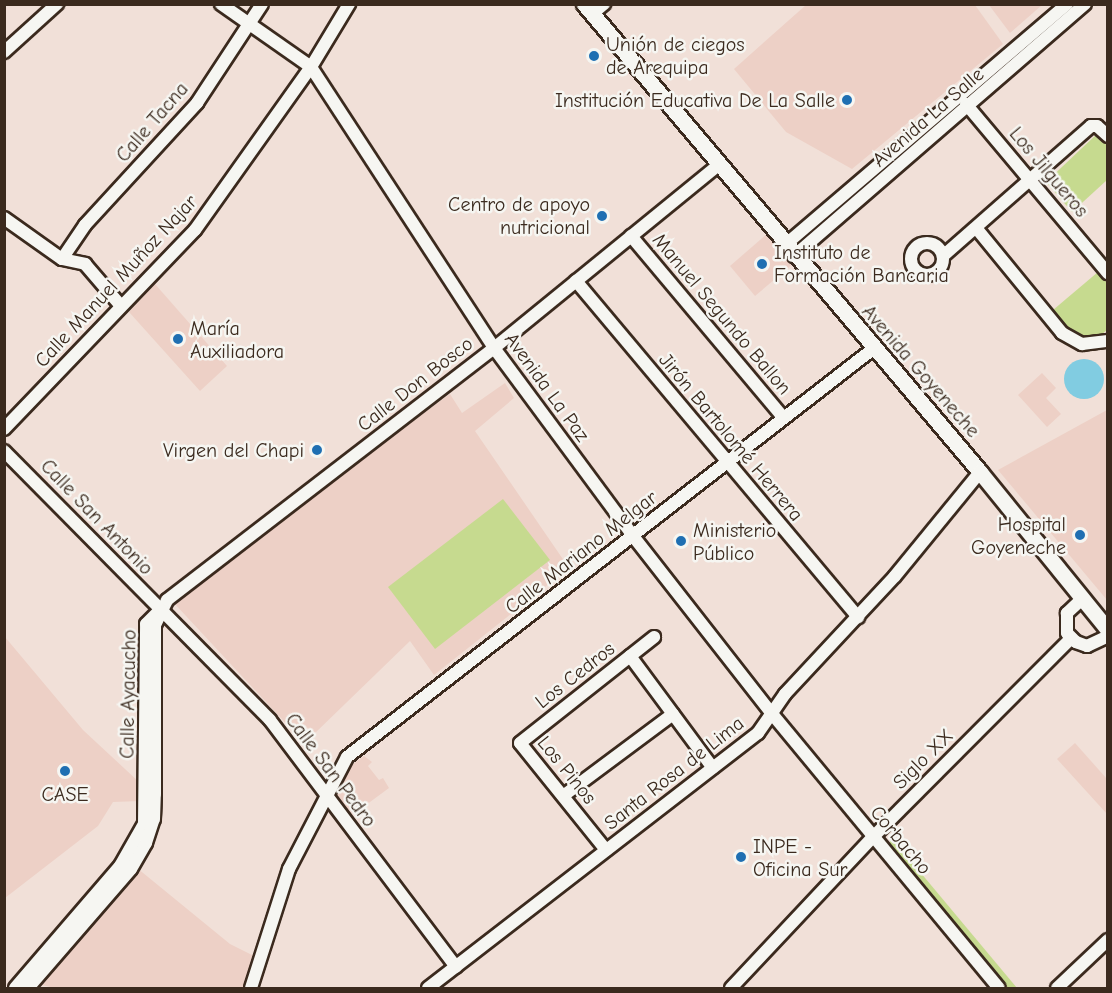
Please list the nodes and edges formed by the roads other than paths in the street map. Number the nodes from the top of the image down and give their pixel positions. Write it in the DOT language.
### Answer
graph roads {
  1 [pos="57,4"];
  2 [pos="221,4"];
  3 [pos="262,4"];
  4 [pos="349,4"];
  5 [pos="1067,4"];
  6 [pos="1085,4"];
  7 [pos="593,8"];
  8 [pos="251,24"];
  9 [pos="4,52"];
  10 [pos="311,67"];
  11 [pos="959,97"];
  12 [pos="969,109"];
  13 [pos="1107,136"];
  14 [pos="718,165"];
  15 [pos="1032,181"];
  16 [pos="4,218"];
  17 [pos="977,230"];
  18 [pos="631,236"];
  19 [pos="790,251"];
  20 [pos="943,256"];
  21 [pos="62,260"];
  22 [pos="1107,273"];
  23 [pos="576,281"];
  24 [pos="121,306"];
  25 [pos="1107,341"];
  26 [pos="494,348"];
  27 [pos="873,349"];
  28 [pos="783,417"];
  29 [pos="4,429"];
  30 [pos="4,451"];
  31 [pos="728,463"];
  32 [pos="980,472"];
  33 [pos="633,536"];
  34 [pos="1082,599"];
  35 [pos="162,609"];
  36 [pos="858,617"];
  37 [pos="1107,630"];
  38 [pos="1107,636"];
  39 [pos="654,637"];
  40 [pos="1071,639"];
  41 [pos="630,656"];
  42 [pos="673,714"];
  43 [pos="773,715"];
  44 [pos="520,743"];
  45 [pos="712,768"];
  46 [pos="325,795"];
  47 [pos="563,796"];
  48 [pos="873,837"];
  49 [pos="606,850"];
  50 [pos="1107,940"];
  51 [pos="456,967"];
  52 [pos="19,988"];
  53 [pos="253,988"];
  54 [pos="428,988"];
  55 [pos="731,988"];
  56 [pos="999,988"];
  57 [pos="1057,988"];
  1 -- 9 [label="street"];
  2 -- 8 [label="street"];
  3 -- 8 [label="street, Calle Tacna"];
  4 -- 10 [label="street, Calle Manuel Muñoz Najar"];
  5 -- 11 [label="street, Avenida La Salle"];
  6 -- 12 [label="street, Avenida La Salle"];
  7 -- 14 [label="main road, Avenida Goyeneche"];
  8 -- 10 [label="street"];
  8 -- 21 [label="street, Calle Tacna"];
  10 -- 24 [label="street, Calle Manuel Muñoz Najar"];
  10 -- 26 [label="street, Avenida La Paz"];
  11 -- 12 [label="street, Los Jilgueros"];
  11 -- 19 [label="street, Avenida La Salle"];
  12 -- 15 [label="street, Los Jilgueros"];
  12 -- 19 [label="street, Avenida La Salle"];
  13 -- 15 [label="street"];
  14 -- 18 [label="street, Calle Don Bosco"];
  14 -- 19 [label="main road, Avenida Goyeneche"];
  15 -- 17 [label="street"];
  15 -- 22 [label="street, Los Jilgueros"];
  16 -- 21 [label="street"];
  17 -- 20 [label="street"];
  17 -- 25 [label="street"];
  18 -- 23 [label="street, Calle Don Bosco"];
  18 -- 28 [label="street, Manuel Segundo Ballon"];
  19 -- 27 [label="main road, Avenida Goyeneche"];
  21 -- 24 [label="street"];
  23 -- 26 [label="street, Calle Don Bosco"];
  23 -- 31 [label="street, Jirón Bartolomé Herrera"];
  24 -- 29 [label="street, Calle Manuel Muñoz Najar"];
  26 -- 33 [label="street, Avenida La Paz"];
  26 -- 35 [label="street, Calle Don Bosco"];
  27 -- 28 [label="street, Calle Mariano Melgar"];
  27 -- 32 [label="main road, Avenida Goyeneche"];
  28 -- 31 [label="street, Calle Mariano Melgar"];
  30 -- 35 [label="street, Calle San Antonio"];
  31 -- 33 [label="street, Calle Mariano Melgar"];
  31 -- 36 [label="street, Jirón Bartolomé Herrera"];
  32 -- 34 [label="main road, Avenida Goyeneche"];
  32 -- 36 [label="street, Santa Rosa de Lima"];
  33 -- 43 [label="street, Avenida La Paz"];
  33 -- 46 [label="street, Calle Mariano Melgar"];
  34 -- 37 [label="main road, Avenida Goyeneche"];
  34 -- 40 [label="street"];
  35 -- 46 [label="street, Calle San Pedro"];
  35 -- 52 [label="street, Calle Ayacucho"];
  36 -- 43 [label="street, Santa Rosa de Lima"];
  38 -- 40 [label="street"];
  39 -- 41 [label="street, Los Cedros"];
  40 -- 48 [label="street, Siglo XX"];
  41 -- 42 [label="street"];
  41 -- 44 [label="street, Los Cedros"];
  42 -- 45 [label="street"];
  42 -- 47 [label="street"];
  43 -- 45 [label="street, Santa Rosa de Lima"];
  43 -- 48 [label="street, Corbacho"];
  44 -- 47 [label="street, Los Pinos"];
  45 -- 49 [label="street, Santa Rosa de Lima"];
  46 -- 51 [label="street, Calle San Pedro"];
  46 -- 53 [label="street, Calle Mariano Melgar"];
  47 -- 49 [label="street, Los Pinos"];
  48 -- 55 [label="street, Siglo XX"];
  48 -- 56 [label="street, Corbacho"];
  49 -- 51 [label="street, Santa Rosa de Lima"];
  50 -- 57 [label="street"];
  51 -- 54 [label="street, Santa Rosa de Lima"];
}
